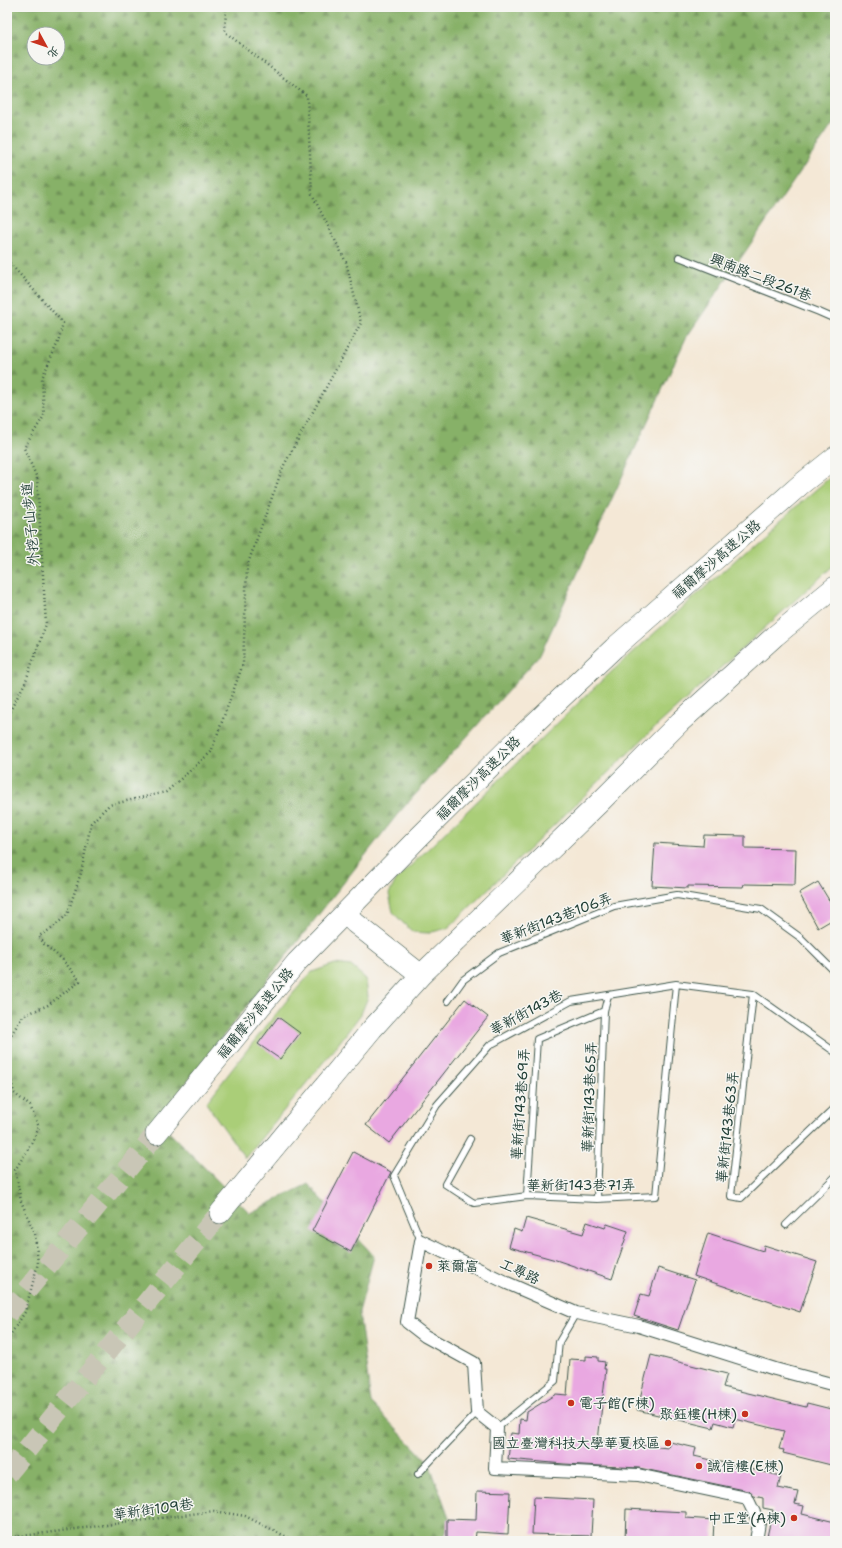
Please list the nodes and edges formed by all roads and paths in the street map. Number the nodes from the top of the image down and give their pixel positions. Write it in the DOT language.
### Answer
graph roads {
  1 [pos="226,7"];
  2 [pos="320,7"];
  3 [pos="330,7"];
  4 [pos="679,257"];
  5 [pos="7,260"];
  6 [pos="835,319"];
  7 [pos="835,457"];
  8 [pos="835,587"];
  9 [pos="7,716"];
  10 [pos="345,913"];
  11 [pos="835,972"];
  12 [pos="421,975"];
  13 [pos="676,984"];
  14 [pos="753,994"];
  15 [pos="608,995"];
  16 [pos="448,1001"];
  17 [pos="604,1011"];
  18 [pos="7,1041"];
  19 [pos="835,1052"];
  20 [pos="7,1062"];
  21 [pos="835,1108"];
  22 [pos="156,1134"];
  23 [pos="470,1139"];
  24 [pos="835,1177"];
  25 [pos="527,1196"];
  26 [pos="597,1199"];
  27 [pos="220,1213"];
  28 [pos="786,1225"];
  29 [pos="422,1241"];
  30 [pos="576,1313"];
  31 [pos="7,1340"];
  32 [pos="7,1357"];
  33 [pos="835,1385"];
  34 [pos="7,1387"];
  35 [pos="477,1412"];
  36 [pos="497,1428"];
  37 [pos="418,1474"];
  38 [pos="7,1538"];
  39 [pos="295,1541"];
  40 [pos="364,1541"];
  41 [pos="385,1541"];
  42 [pos="756,1541"];
  1 -- 18 [label="path"];
  2 -- 3 [label="path"];
  4 -- 6 [label="lane, 興南路二段261巷"];
  5 -- 9 [label="path, 外挖子山步道"];
  7 -- 10 [label="highway, 福爾摩沙高速公路"];
  8 -- 12 [label="highway"];
  10 -- 12 [label="highway"];
  10 -- 22 [label="highway, 福爾摩沙高速公路"];
  11 -- 16 [label="lane, 華新街143巷106弄"];
  12 -- 27 [label="highway"];
  13 -- 14 [label="lane, 華新街143巷"];
  13 -- 15 [label="lane, 華新街143巷"];
  13 -- 26 [label="lane, 華新街143巷71弄"];
  14 -- 19 [label="lane, 華新街143巷"];
  14 -- 21 [label="lane, 華新街143巷63弄"];
  15 -- 17 [label="lane, 華新街143巷65弄"];
  15 -- 29 [label="lane, 華新街143巷"];
  17 -- 25 [label="lane, 華新街143巷69弄"];
  17 -- 26 [label="lane, 華新街143巷65弄"];
  20 -- 31 [label="path"];
  23 -- 25 [label="lane, 華新街143巷71弄"];
  24 -- 28 [label="lane"];
  25 -- 26 [label="lane, 華新街143巷71弄"];
  29 -- 30 [label="street, 工專路"];
  29 -- 35 [label="street"];
  30 -- 33 [label="street, 工專路"];
  30 -- 36 [label="lane"];
  32 -- 34 [label="path"];
  35 -- 36 [label="street"];
  35 -- 37 [label="lane"];
  36 -- 42 [label="street"];
  38 -- 39 [label="path, 華新街109巷"];
  40 -- 41 [label="path"];
}
